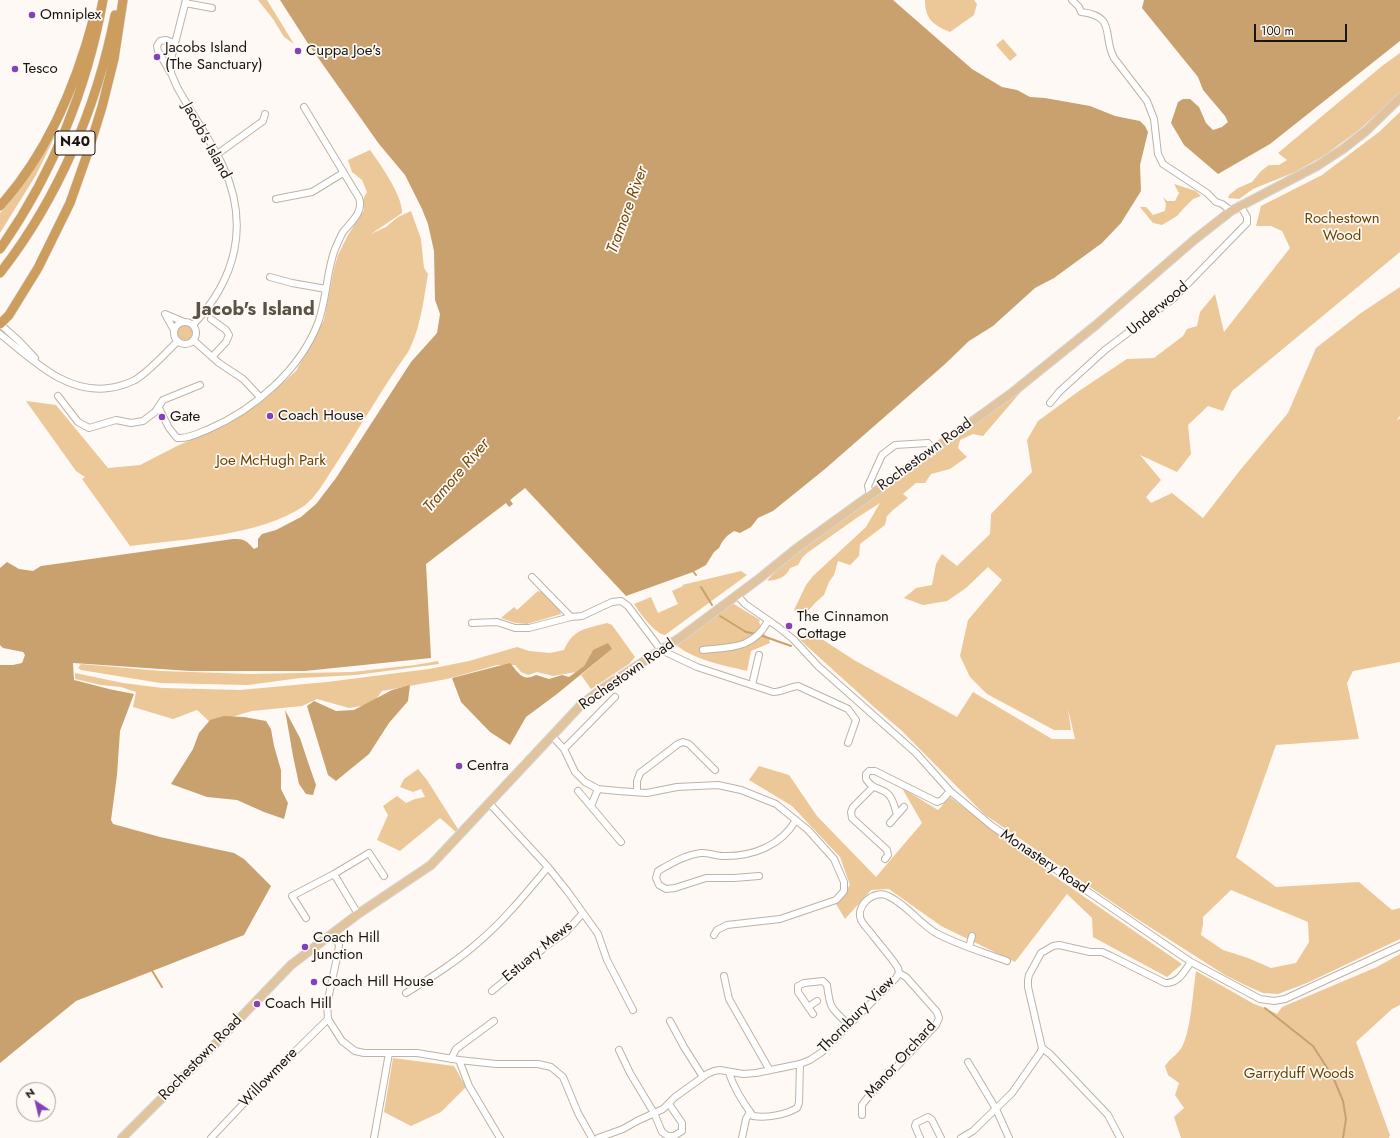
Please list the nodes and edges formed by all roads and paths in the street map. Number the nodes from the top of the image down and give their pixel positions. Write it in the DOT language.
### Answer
graph roads {
  1 [pos="99,0"];
  2 [pos="103,0"];
  3 [pos="118,0"];
  4 [pos="123,0"];
  5 [pos="1072,0"];
  6 [pos="186,1"];
  7 [pos="212,8"];
  8 [pos="174,44"];
  9 [pos="171,73"];
  10 [pos="1400,98"];
  11 [pos="304,107"];
  12 [pos="265,114"];
  13 [pos="216,154"];
  14 [pos="343,173"];
  15 [pos="276,199"];
  16 [pos="1240,205"];
  17 [pos="0,206"];
  18 [pos="1231,211"];
  19 [pos="0,249"];
  20 [pos="0,273"];
  21 [pos="270,277"];
  22 [pos="326,289"];
  23 [pos="211,319"];
  24 [pos="184,322"];
  25 [pos="0,324"];
  26 [pos="193,325"];
  27 [pos="174,330"];
  28 [pos="0,334"];
  29 [pos="193,340"];
  30 [pos="178,341"];
  31 [pos="212,358"];
  32 [pos="49,372"];
  33 [pos="200,385"];
  34 [pos="58,396"];
  35 [pos="260,397"];
  36 [pos="1050,403"];
  37 [pos="159,408"];
  38 [pos="934,450"];
  39 [pos="870,495"];
  40 [pos="532,577"];
  41 [pos="737,595"];
  42 [pos="571,617"];
  43 [pos="768,620"];
  44 [pos="472,623"];
  45 [pos="661,650"];
  46 [pos="703,650"];
  47 [pos="759,655"];
  48 [pos="752,685"];
  49 [pos="615,697"];
  50 [pos="552,736"];
  51 [pos="848,743"];
  52 [pos="564,749"];
  53 [pos="715,770"];
  54 [pos="873,787"];
  55 [pos="598,789"];
  56 [pos="578,790"];
  57 [pos="950,791"];
  58 [pos="637,792"];
  59 [pos="490,804"];
  60 [pos="591,806"];
  61 [pos="904,807"];
  62 [pos="897,815"];
  63 [pos="796,820"];
  64 [pos="890,823"];
  65 [pos="621,842"];
  66 [pos="885,860"];
  67 [pos="548,867"];
  68 [pos="334,874"];
  69 [pos="384,876"];
  70 [pos="759,876"];
  71 [pos="583,913"];
  72 [pos="358,914"];
  73 [pos="306,918"];
  74 [pos="333,933"];
  75 [pos="714,935"];
  76 [pos="972,936"];
  77 [pos="1400,946"];
  78 [pos="969,947"];
  79 [pos="1007,961"];
  80 [pos="1192,962"];
  81 [pos="899,973"];
  82 [pos="724,976"];
  83 [pos="492,991"];
  84 [pos="406,993"];
  85 [pos="817,1001"];
  86 [pos="808,1007"];
  87 [pos="633,1010"];
  88 [pos="813,1014"];
  89 [pos="328,1019"];
  90 [pos="670,1020"];
  91 [pos="494,1021"];
  92 [pos="849,1025"];
  93 [pos="1042,1048"];
  94 [pos="619,1050"];
  95 [pos="389,1053"];
  96 [pos="451,1059"];
  97 [pos="459,1060"];
  98 [pos="968,1062"];
  99 [pos="800,1064"];
  100 [pos="769,1069"];
  101 [pos="729,1073"];
  102 [pos="703,1077"];
  103 [pos="669,1104"];
  104 [pos="996,1109"];
  105 [pos="750,1112"];
  106 [pos="654,1113"];
  107 [pos="862,1114"];
  108 [pos="122,1138"];
  109 [pos="211,1138"];
  110 [pos="374,1138"];
  111 [pos="500,1138"];
  112 [pos="592,1138"];
  113 [pos="598,1138"];
  114 [pos="742,1138"];
  115 [pos="920,1138"];
  116 [pos="941,1138"];
  117 [pos="961,1138"];
  118 [pos="1009,1138"];
  119 [pos="1120,1138"];
  1 -- 17 [label="highway, N40"];
  2 -- 19 [label="highway, N40"];
  3 -- 20 [label="highway, N40"];
  4 -- 25 [label="highway"];
  5 -- 18 [label="street"];
  6 -- 7 [label="street"];
  6 -- 8 [label="street, Jacob's Island"];
  8 -- 9 [label="street, Jacob's Island"];
  8 -- 9 [label="street"];
  9 -- 13 [label="street, Jacob's Island"];
  10 -- 16 [label="main road"];
  11 -- 14 [label="street"];
  12 -- 13 [label="street"];
  13 -- 26 [label="street, Jacob's Island"];
  14 -- 15 [label="street"];
  14 -- 22 [label="street"];
  16 -- 18 [label="main road, Rochestown Road"];
  16 -- 36 [label="street, Underwood"];
  18 -- 38 [label="main road, Rochestown Road"];
  21 -- 22 [label="street"];
  22 -- 35 [label="street"];
  23 -- 31 [label="street"];
  24 -- 26 [label="street"];
  24 -- 27 [label="street"];
  24 -- 27 [label="street"];
  25 -- 32 [label="street"];
  26 -- 29 [label="street"];
  27 -- 30 [label="street"];
  28 -- 32 [label="street"];
  29 -- 30 [label="street"];
  29 -- 31 [label="street"];
  30 -- 32 [label="street"];
  31 -- 35 [label="street"];
  33 -- 37 [label="street"];
  34 -- 37 [label="street"];
  35 -- 37 [label="street"];
  38 -- 39 [label="main road, Rochestown Road"];
  38 -- 39 [label="street"];
  39 -- 41 [label="main road, Rochestown Road"];
  40 -- 42 [label="street"];
  41 -- 43 [label="street, Monastery Road"];
  41 -- 45 [label="main road, Rochestown Road"];
  42 -- 44 [label="street"];
  42 -- 45 [label="street"];
  43 -- 46 [label="street"];
  43 -- 57 [label="street, Monastery Road"];
  45 -- 48 [label="street"];
  45 -- 50 [label="main road, Rochestown Road"];
  47 -- 48 [label="street"];
  48 -- 51 [label="street"];
  49 -- 52 [label="street"];
  50 -- 52 [label="street"];
  50 -- 59 [label="main road, Rochestown Road"];
  52 -- 55 [label="street"];
  53 -- 58 [label="street"];
  54 -- 57 [label="street"];
  54 -- 62 [label="street"];
  54 -- 66 [label="street"];
  55 -- 58 [label="street"];
  55 -- 60 [label="street"];
  56 -- 60 [label="street"];
  57 -- 80 [label="street, Monastery Road"];
  58 -- 63 [label="street"];
  59 -- 67 [label="street"];
  59 -- 72 [label="main road, Rochestown Road"];
  60 -- 65 [label="street"];
  61 -- 62 [label="street"];
  62 -- 64 [label="street"];
  63 -- 70 [label="street"];
  63 -- 75 [label="street"];
  67 -- 71 [label="street"];
  67 -- 84 [label="street"];
  68 -- 69 [label="street"];
  68 -- 72 [label="street"];
  68 -- 73 [label="street"];
  71 -- 83 [label="street, Estuary Mews"];
  71 -- 87 [label="street"];
  72 -- 74 [label="main road, Rochestown Road"];
  74 -- 89 [label="street"];
  74 -- 108 [label="main road, Rochestown Road"];
  76 -- 78 [label="street"];
  77 -- 80 [label="street, Monastery Road"];
  78 -- 79 [label="street"];
  78 -- 81 [label="street, Thornbury View"];
  80 -- 93 [label="street"];
  81 -- 92 [label="street, Thornbury View"];
  81 -- 107 [label="street, Manor Orchard"];
  82 -- 100 [label="street"];
  85 -- 86 [label="street"];
  86 -- 88 [label="street"];
  86 -- 92 [label="street"];
  89 -- 95 [label="street"];
  89 -- 109 [label="street, Willowmere"];
  90 -- 102 [label="street"];
  91 -- 96 [label="street"];
  92 -- 99 [label="street, Thornbury View"];
  93 -- 104 [label="street"];
  93 -- 119 [label="street"];
  94 -- 106 [label="street"];
  95 -- 96 [label="street"];
  95 -- 110 [label="street"];
  96 -- 97 [label="street"];
  97 -- 111 [label="street"];
  97 -- 112 [label="street"];
  98 -- 104 [label="street"];
  99 -- 100 [label="street, Thornbury View"];
  99 -- 105 [label="street"];
  100 -- 101 [label="street, Thornbury View"];
  101 -- 102 [label="street, Thornbury View"];
  101 -- 105 [label="street"];
  102 -- 103 [label="street, Thornbury View"];
  103 -- 106 [label="street, Thornbury View"];
  103 -- 106 [label="street"];
  104 -- 117 [label="street"];
  104 -- 118 [label="street"];
  105 -- 114 [label="street"];
  106 -- 113 [label="street, Thornbury View"];
  115 -- 116 [label="street"];
}
